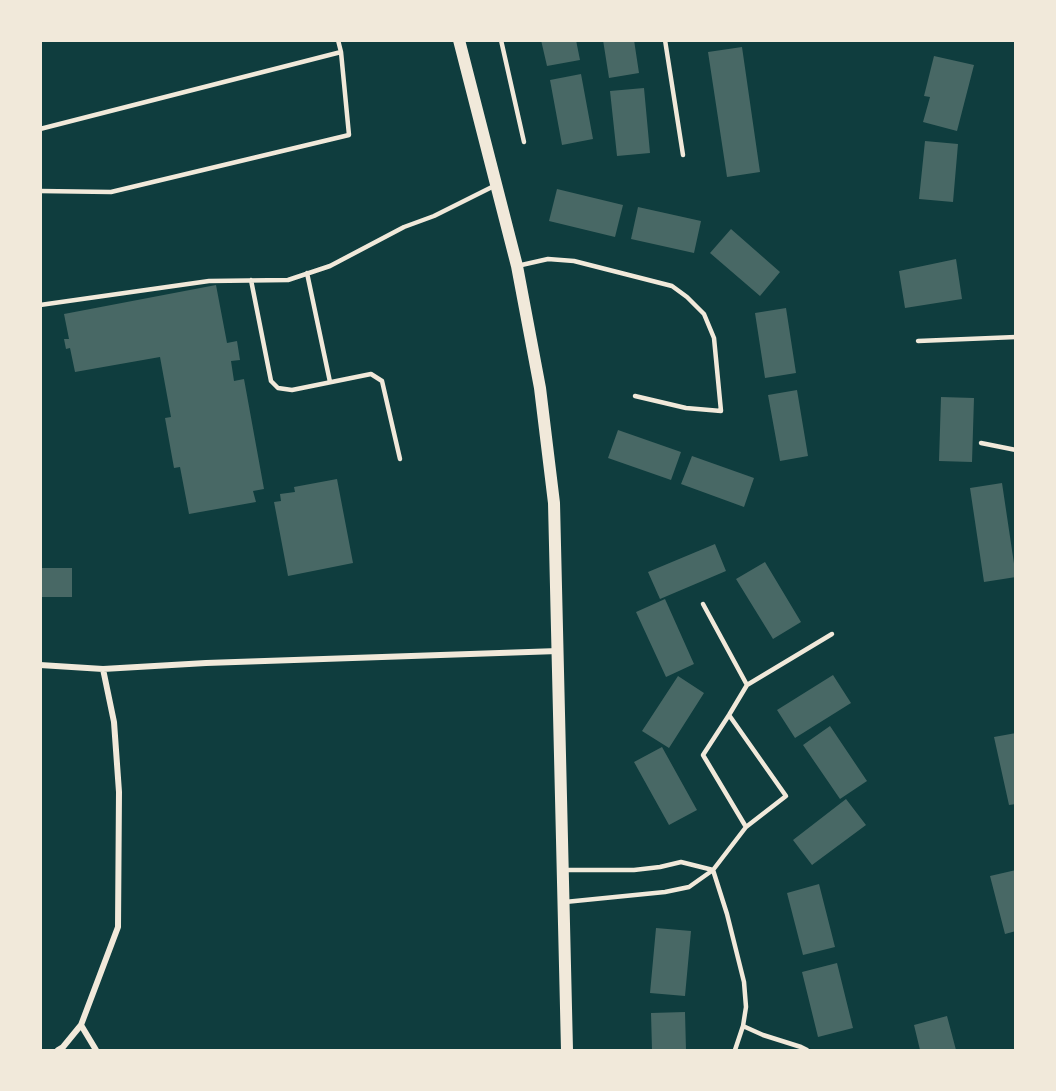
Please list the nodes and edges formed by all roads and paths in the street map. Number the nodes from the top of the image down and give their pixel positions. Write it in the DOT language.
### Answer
graph roads {
  1 [pos="338,40"];
  2 [pos="459,40"];
  3 [pos="501,40"];
  4 [pos="665,40"];
  5 [pos="341,52"];
  6 [pos="40,129"];
  7 [pos="524,142"];
  8 [pos="683,155"];
  9 [pos="495,185"];
  10 [pos="40,191"];
  11 [pos="517,266"];
  12 [pos="307,273"];
  13 [pos="251,280"];
  14 [pos="40,305"];
  15 [pos="1016,337"];
  16 [pos="918,341"];
  17 [pos="330,382"];
  18 [pos="635,396"];
  19 [pos="981,443"];
  20 [pos="1016,450"];
  21 [pos="400,459"];
  22 [pos="703,604"];
  23 [pos="832,634"];
  24 [pos="558,651"];
  25 [pos="40,665"];
  26 [pos="103,669"];
  27 [pos="747,685"];
  28 [pos="729,715"];
  29 [pos="746,827"];
  30 [pos="562,870"];
  31 [pos="713,870"];
  32 [pos="563,902"];
  33 [pos="81,1025"];
  34 [pos="743,1026"];
  35 [pos="58,1050"];
  36 [pos="96,1050"];
  37 [pos="567,1050"];
  38 [pos="735,1050"];
  39 [pos="807,1050"];
  1 -- 5 [label="lane"];
  2 -- 9 [label="main road"];
  3 -- 7 [label="lane"];
  4 -- 8 [label="lane"];
  5 -- 6 [label="lane"];
  5 -- 10 [label="lane"];
  9 -- 11 [label="main road"];
  9 -- 12 [label="lane"];
  11 -- 18 [label="lane"];
  11 -- 24 [label="main road"];
  12 -- 13 [label="lane"];
  12 -- 17 [label="lane"];
  13 -- 14 [label="lane"];
  13 -- 17 [label="lane"];
  15 -- 16 [label="lane"];
  17 -- 21 [label="lane"];
  19 -- 20 [label="lane"];
  22 -- 27 [label="lane"];
  23 -- 27 [label="lane"];
  24 -- 26 [label="street"];
  24 -- 30 [label="main road"];
  25 -- 26 [label="street"];
  26 -- 33 [label="street"];
  27 -- 28 [label="lane"];
  28 -- 29 [label="lane"];
  28 -- 29 [label="lane"];
  29 -- 31 [label="lane"];
  30 -- 31 [label="lane"];
  30 -- 32 [label="main road"];
  31 -- 32 [label="lane"];
  31 -- 34 [label="lane"];
  32 -- 37 [label="main road"];
  33 -- 35 [label="street"];
  33 -- 36 [label="street"];
  34 -- 38 [label="lane"];
  34 -- 39 [label="lane"];
}
